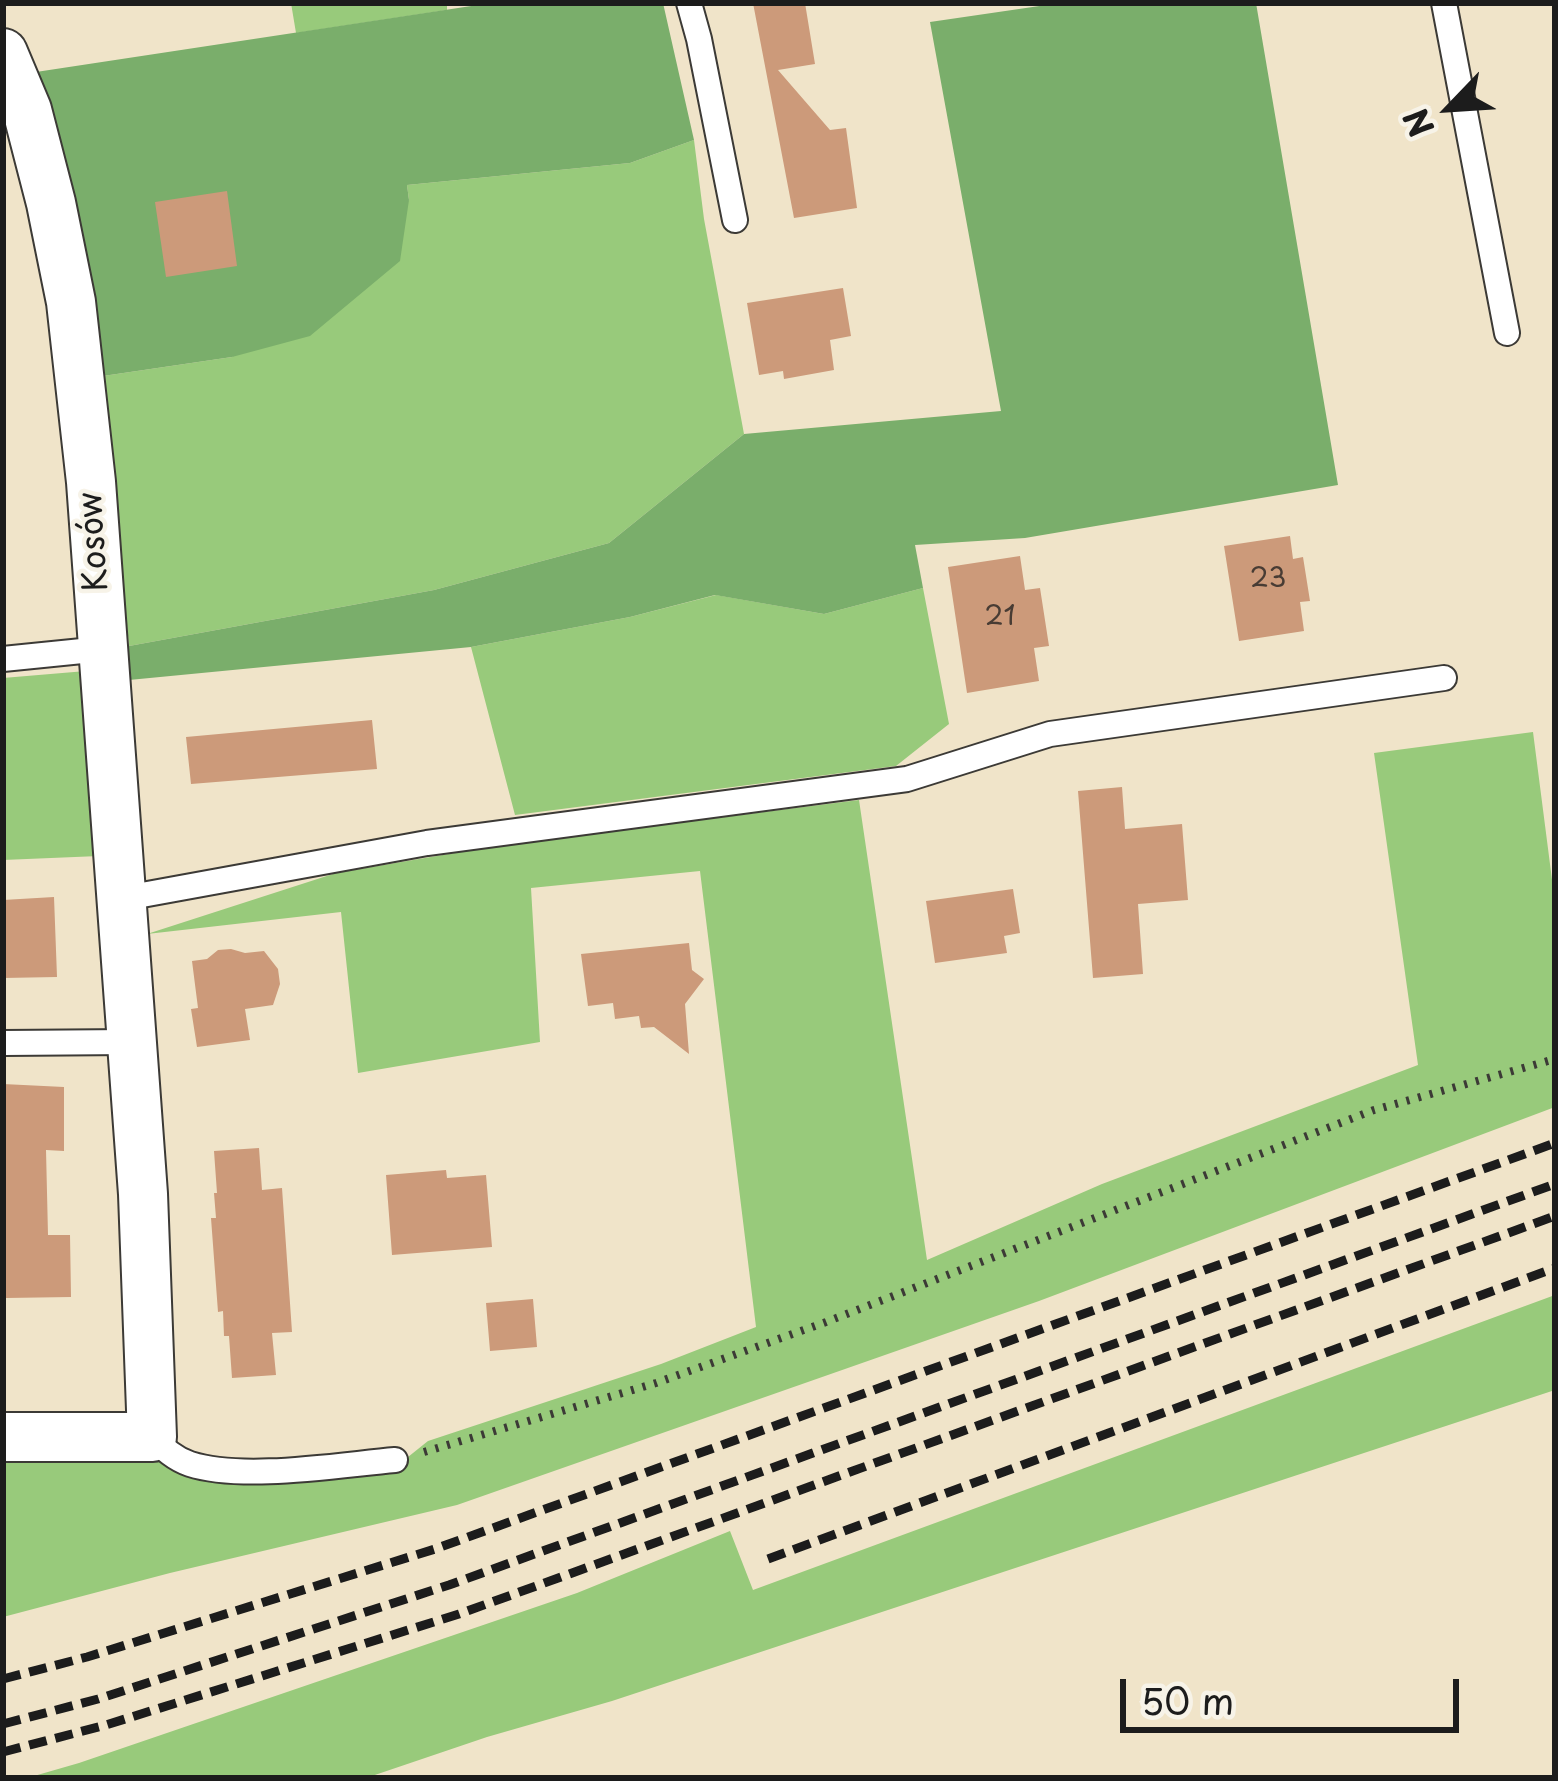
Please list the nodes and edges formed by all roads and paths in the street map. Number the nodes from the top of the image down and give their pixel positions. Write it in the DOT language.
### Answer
graph roads {
  1 [pos="689,3"];
  2 [pos="1444,3"];
  3 [pos="3,53"];
  4 [pos="734,220"];
  5 [pos="1507,333"];
  6 [pos="102,649"];
  7 [pos="3,659"];
  8 [pos="1444,678"];
  9 [pos="120,899"];
  10 [pos="130,1042"];
  11 [pos="3,1043"];
  12 [pos="1555,1059"];
  13 [pos="3,1437"];
  14 [pos="152,1437"];
  15 [pos="395,1460"];
  1 -- 4 [label="lane"];
  2 -- 5 [label="lane"];
  3 -- 6 [label="street, Kosów"];
  6 -- 7 [label="lane"];
  6 -- 9 [label="street, Kosów"];
  8 -- 9 [label="lane"];
  9 -- 10 [label="street, Kosów"];
  10 -- 11 [label="lane"];
  10 -- 14 [label="street, Kosów"];
  12 -- 15 [label="path"];
  13 -- 14 [label="street"];
  14 -- 15 [label="lane"];
}
